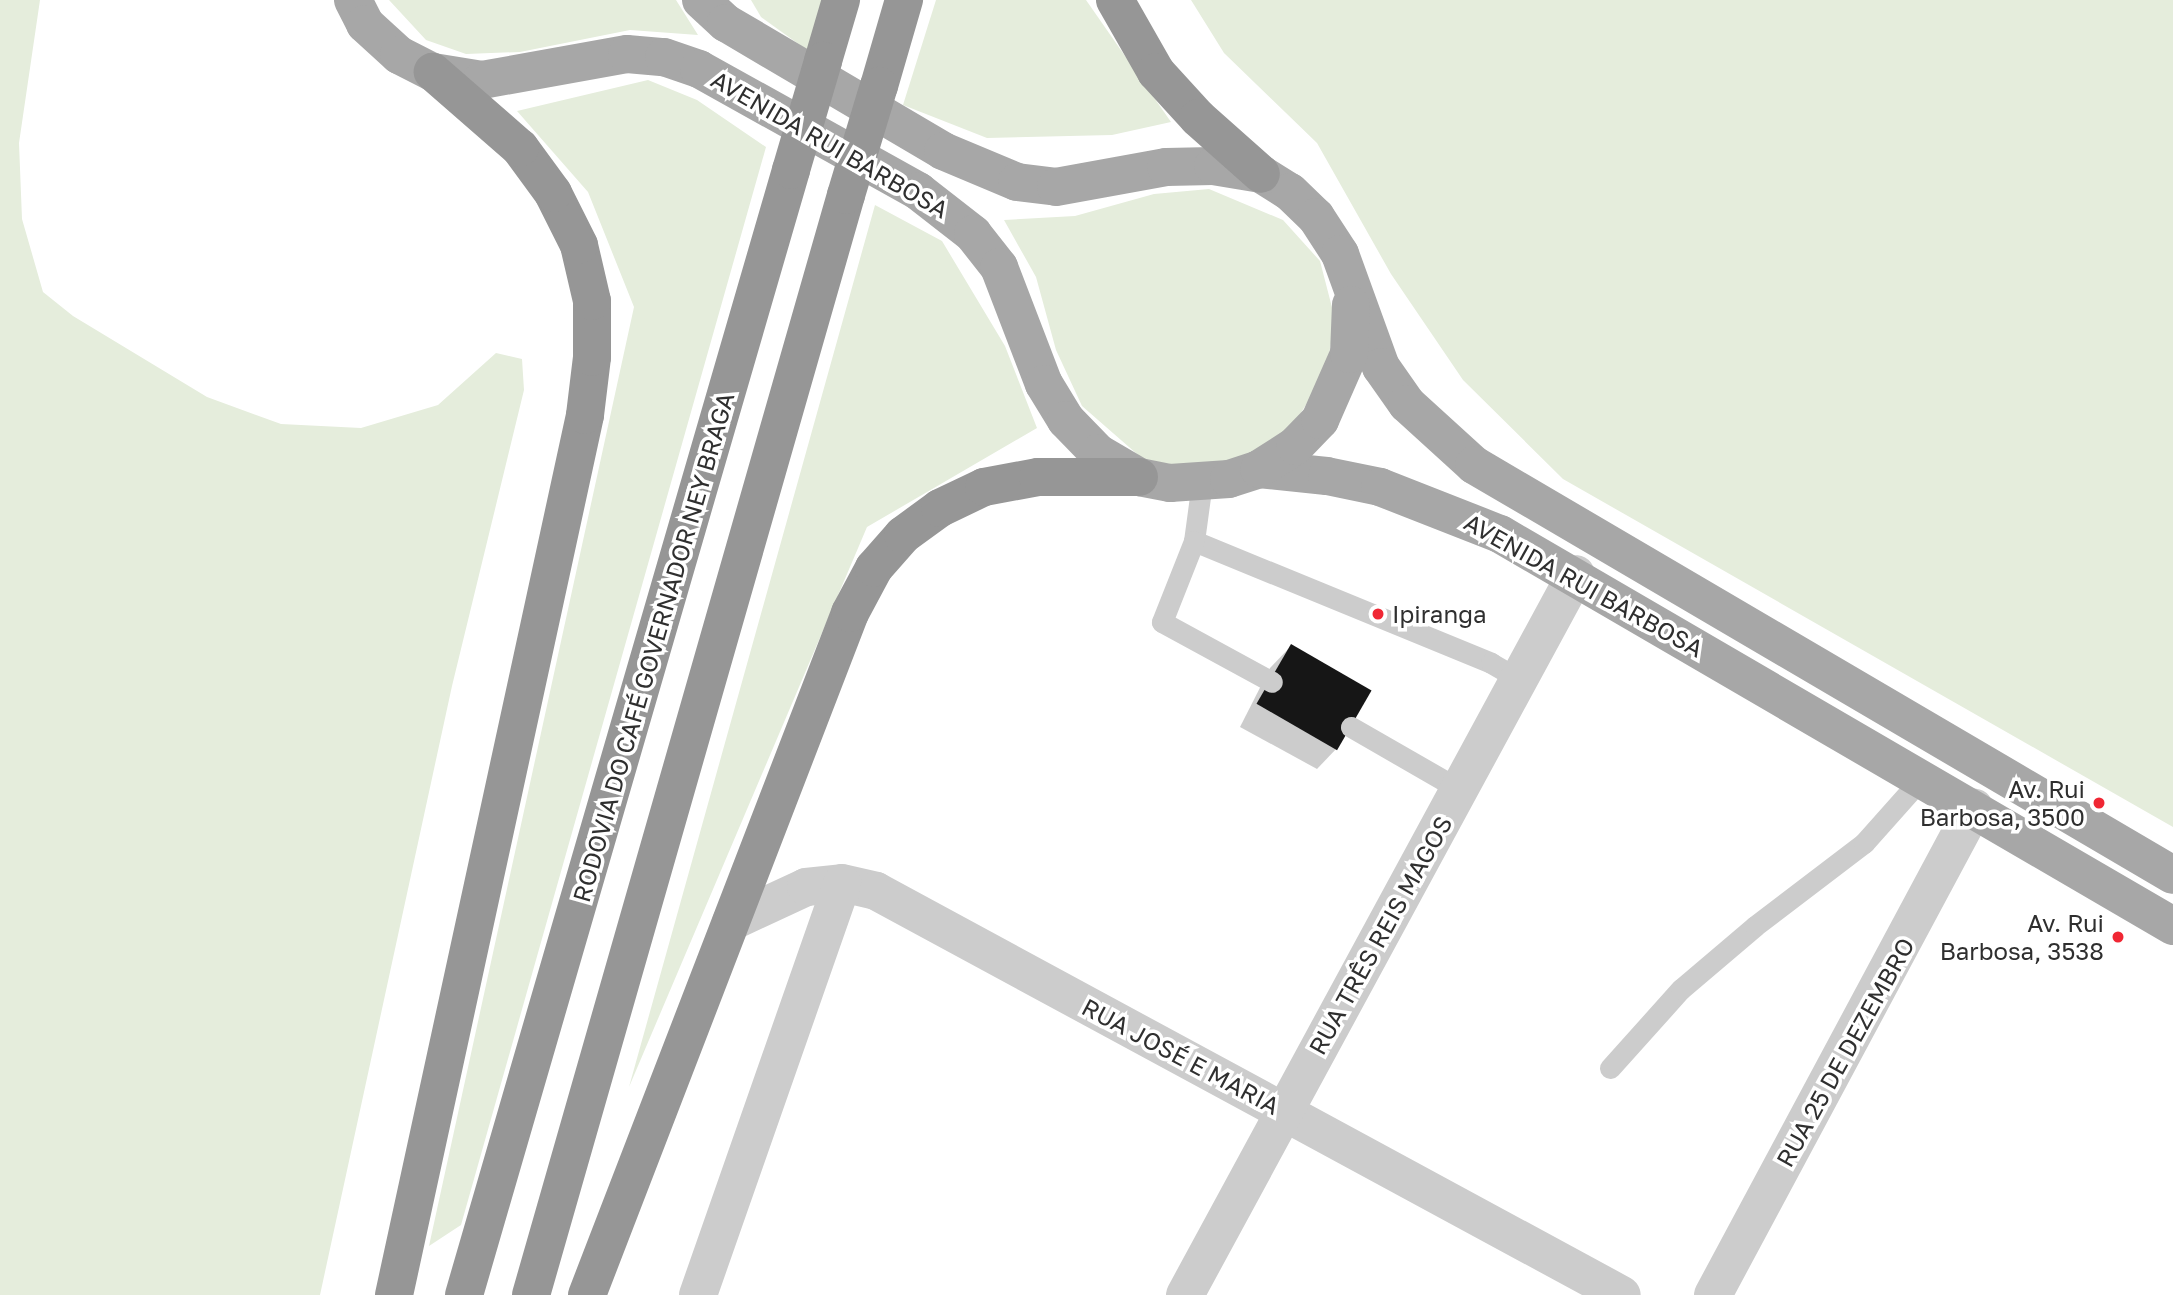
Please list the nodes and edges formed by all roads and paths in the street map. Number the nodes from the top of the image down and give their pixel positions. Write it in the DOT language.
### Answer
graph roads {
  1 [pos="353,0"];
  2 [pos="701,0"];
  3 [pos="841,0"];
  4 [pos="904,0"];
  5 [pos="1115,0"];
  6 [pos="433,72"];
  7 [pos="1261,174"];
  8 [pos="1352,296"];
  9 [pos="1259,470"];
  10 [pos="1139,477"];
  11 [pos="1202,482"];
  12 [pos="1194,541"];
  13 [pos="1576,575"];
  14 [pos="1519,680"];
  15 [pos="1272,682"];
  16 [pos="1351,727"];
  17 [pos="1922,778"];
  18 [pos="1460,789"];
  19 [pos="1974,808"];
  20 [pos="2173,875"];
  21 [pos="842,883"];
  22 [pos="731,922"];
  23 [pos="2173,926"];
  24 [pos="1610,1068"];
  25 [pos="1284,1112"];
  26 [pos="394,1295"];
  27 [pos="464,1295"];
  28 [pos="531,1295"];
  29 [pos="587,1295"];
  30 [pos="698,1295"];
  31 [pos="1185,1295"];
  32 [pos="1622,1295"];
  33 [pos="1713,1295"];
  1 -- 6 [label="main road, AVENIDA RUI BARBOSA"];
  2 -- 7 [label="main road, AVENIDA RUI BARBOSA"];
  3 -- 27 [label="highway, RODOVIA DO CAFÉ GOVERNADOR NEY BRAGA, bridge"];
  4 -- 28 [label="highway, bridge"];
  5 -- 7 [label="highway"];
  6 -- 10 [label="main road, AVENIDA RUI BARBOSA"];
  6 -- 26 [label="highway"];
  7 -- 8 [label="main road, AVENIDA RUI BARBOSA"];
  8 -- 9 [label="main road"];
  8 -- 20 [label="main road, AVENIDA RUI BARBOSA"];
  9 -- 11 [label="main road, AVENIDA RUI BARBOSA"];
  9 -- 13 [label="main road, AVENIDA RUI BARBOSA"];
  10 -- 11 [label="main road, AVENIDA RUI BARBOSA"];
  10 -- 22 [label="highway"];
  11 -- 12 [label="lane"];
  12 -- 14 [label="lane"];
  12 -- 15 [label="lane"];
  13 -- 14 [label="street, RUA TRÊS REIS MAGOS"];
  13 -- 17 [label="main road, AVENIDA RUI BARBOSA"];
  14 -- 18 [label="street, RUA TRÊS REIS MAGOS"];
  16 -- 18 [label="lane"];
  17 -- 19 [label="main road, AVENIDA RUI BARBOSA"];
  17 -- 24 [label="lane"];
  18 -- 25 [label="street, RUA TRÊS REIS MAGOS"];
  19 -- 23 [label="main road, AVENIDA RUI BARBOSA"];
  19 -- 33 [label="street, RUA 25 DE DEZEMBRO"];
  21 -- 22 [label="street, RUA JOSÉ E MARIA"];
  21 -- 25 [label="street, RUA JOSÉ E MARIA"];
  21 -- 30 [label="street"];
  22 -- 29 [label="highway"];
  25 -- 31 [label="street, RUA TRÊS REIS MAGOS"];
  25 -- 32 [label="street, RUA JOSÉ E MARIA"];
}
